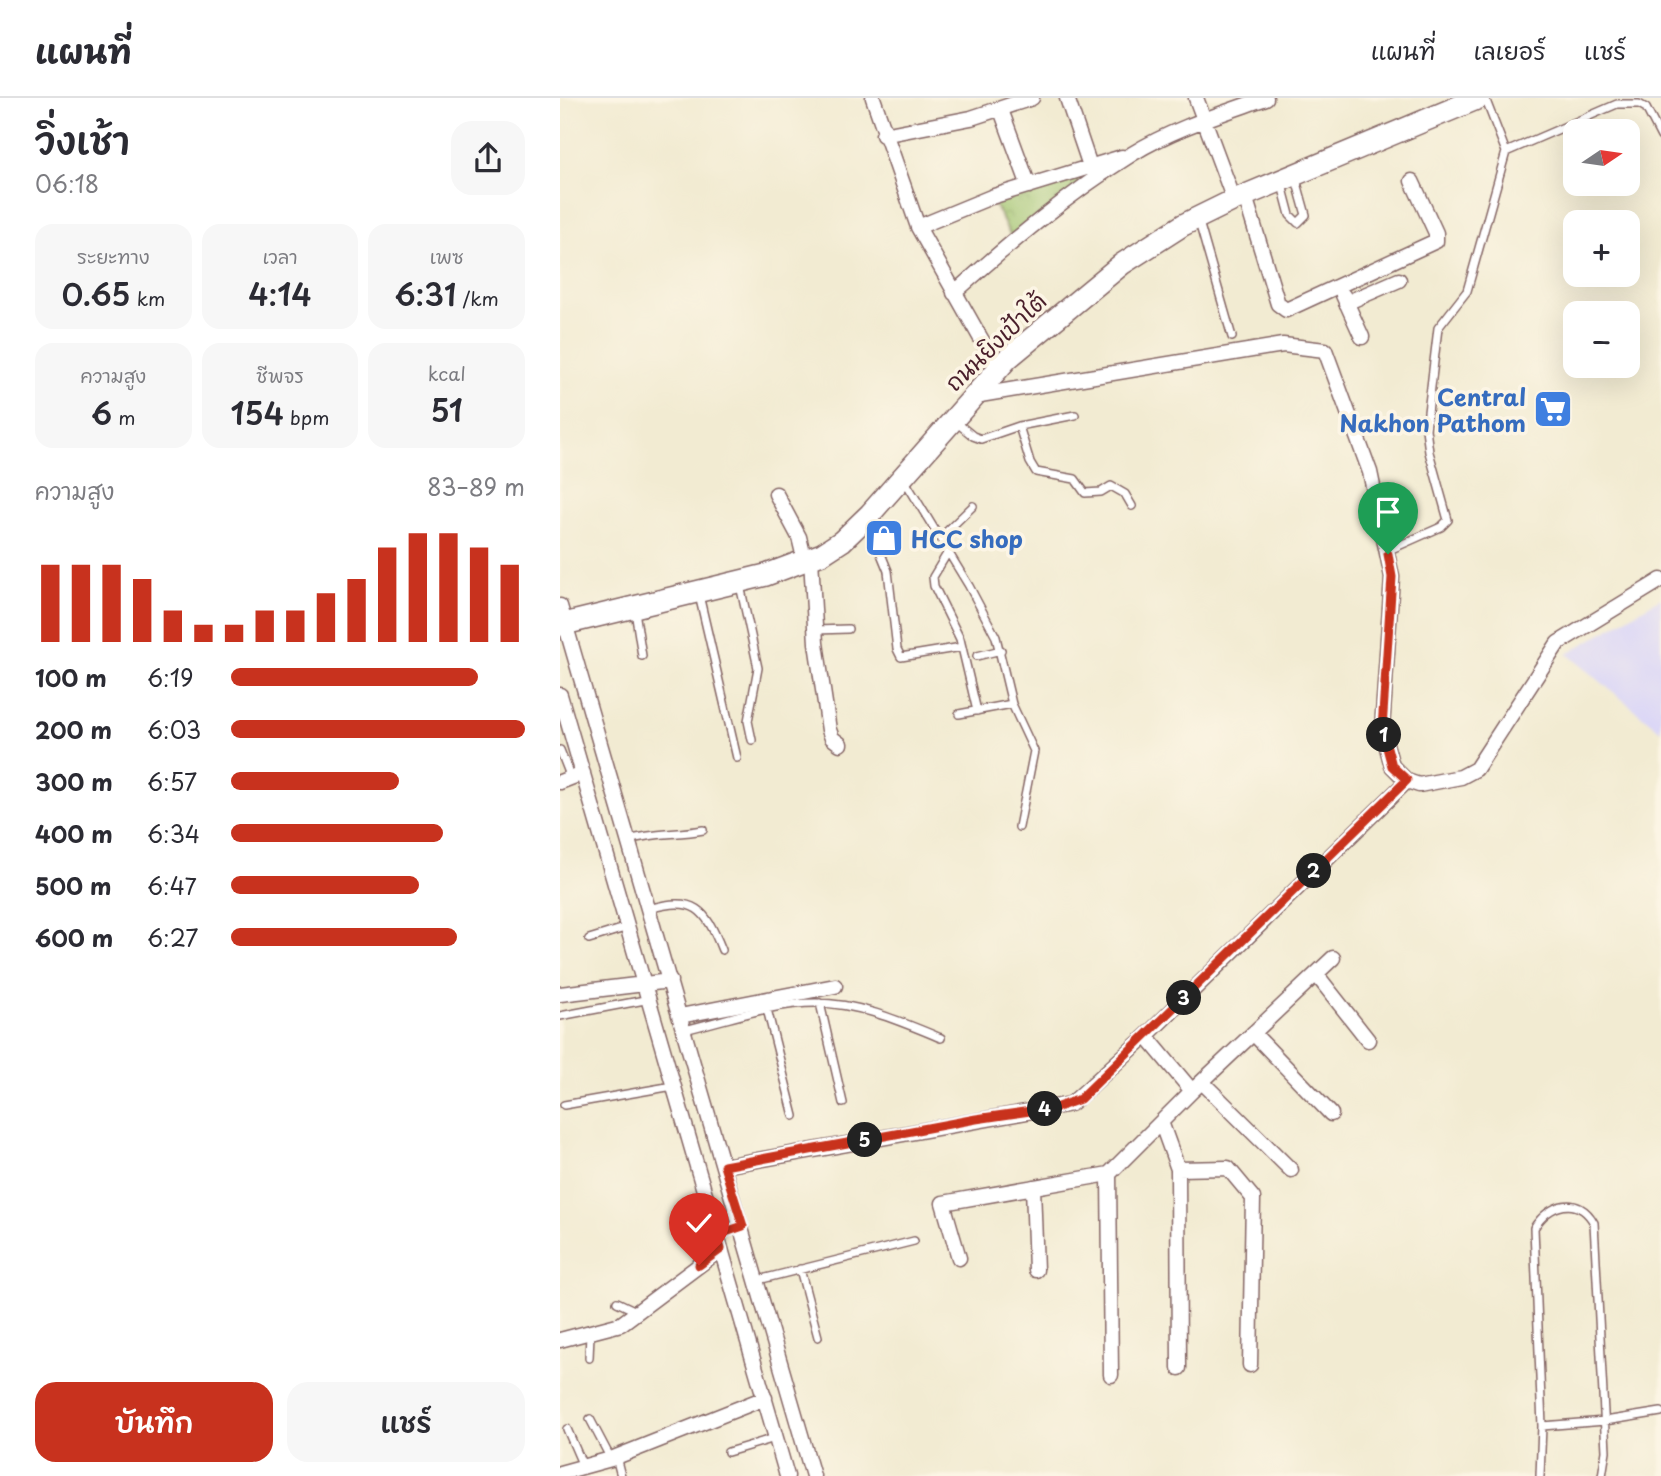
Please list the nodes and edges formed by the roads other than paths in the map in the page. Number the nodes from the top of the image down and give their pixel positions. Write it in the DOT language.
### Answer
graph roads {
  1 [pos="873,98"];
  2 [pos="1032,98"];
  3 [pos="1067,98"];
  4 [pos="1196,98"];
  5 [pos="1266,98"];
  6 [pos="1479,98"];
  7 [pos="1485,98"];
  8 [pos="1001,110"];
  9 [pos="1204,120"];
  10 [pos="884,135"];
  11 [pos="1661,137"];
  12 [pos="1506,152"];
  13 [pos="1133,153"];
  14 [pos="1090,166"];
  15 [pos="1288,178"];
  16 [pos="1412,181"];
  17 [pos="1029,186"];
  18 [pos="1240,198"];
  19 [pos="1198,218"];
  20 [pos="918,228"];
  21 [pos="1399,280"];
  22 [pos="1340,287"];
  23 [pos="954,293"];
  24 [pos="1346,303"];
  25 [pos="1232,337"];
  26 [pos="1362,337"];
  27 [pos="998,369"];
  28 [pos="973,396"];
  29 [pos="1075,415"];
  30 [pos="953,420"];
  31 [pos="1019,426"];
  32 [pos="902,477"];
  33 [pos="776,494"];
  34 [pos="973,506"];
  35 [pos="1132,506"];
  36 [pos="940,538"];
  37 [pos="879,549"];
  38 [pos="1387,551"];
  39 [pos="948,552"];
  40 [pos="808,561"];
  41 [pos="1661,572"];
  42 [pos="1661,580"];
  43 [pos="739,581"];
  44 [pos="698,591"];
  45 [pos="1616,601"];
  46 [pos="634,607"];
  47 [pos="562,618"];
  48 [pos="848,629"];
  49 [pos="816,630"];
  50 [pos="962,647"];
  51 [pos="1001,650"];
  52 [pos="642,656"];
  53 [pos="977,656"];
  54 [pos="560,695"];
  55 [pos="1012,704"];
  56 [pos="977,711"];
  57 [pos="959,714"];
  58 [pos="752,740"];
  59 [pos="840,744"];
  60 [pos="560,750"];
  61 [pos="737,758"];
  62 [pos="571,778"];
  63 [pos="1407,780"];
  64 [pos="1019,827"];
  65 [pos="703,830"];
  66 [pos="628,840"];
  67 [pos="648,909"];
  68 [pos="629,927"];
  69 [pos="589,939"];
  70 [pos="722,950"];
  71 [pos="1333,958"];
  72 [pos="1316,974"];
  73 [pos="657,986"];
  74 [pos="835,986"];
  75 [pos="560,994"];
  76 [pos="820,1003"];
  77 [pos="767,1009"];
  78 [pos="560,1016"];
  79 [pos="680,1016"];
  80 [pos="684,1030"];
  81 [pos="1253,1033"];
  82 [pos="1146,1036"];
  83 [pos="941,1038"];
  84 [pos="1368,1040"];
  85 [pos="675,1086"];
  86 [pos="1197,1086"];
  87 [pos="843,1103"];
  88 [pos="564,1105"];
  89 [pos="1331,1114"];
  90 [pos="794,1116"];
  91 [pos="1161,1122"];
  92 [pos="724,1166"];
  93 [pos="1178,1168"];
  94 [pos="1291,1170"];
  95 [pos="1109,1174"];
  96 [pos="1033,1187"];
  97 [pos="728,1234"];
  98 [pos="914,1241"];
  99 [pos="959,1258"];
  100 [pos="800,1269"];
  101 [pos="1036,1270"];
  102 [pos="758,1280"];
  103 [pos="617,1302"];
  104 [pos="638,1312"];
  105 [pos="590,1334"];
  106 [pos="818,1337"];
  107 [pos="560,1340"];
  108 [pos="589,1358"];
  109 [pos="1250,1365"];
  110 [pos="1179,1368"];
  111 [pos="1111,1375"];
  112 [pos="765,1398"];
  113 [pos="1661,1412"];
  114 [pos="590,1419"];
  115 [pos="1605,1421"];
  116 [pos="1542,1426"];
  117 [pos="567,1429"];
  118 [pos="776,1437"];
  119 [pos="728,1452"];
  120 [pos="613,1458"];
  121 [pos="582,1470"];
  122 [pos="560,1473"];
  123 [pos="621,1476"];
  124 [pos="787,1476"];
  125 [pos="813,1476"];
  126 [pos="1540,1476"];
  127 [pos="1602,1476"];
  1 -- 10 [label="street"];
  2 -- 8 [label="street"];
  3 -- 14 [label="street"];
  4 -- 9 [label="street"];
  5 -- 9 [label="street"];
  6 -- 15 [label="main road, ถนนยิงเป้าใต้"];
  7 -- 12 [label="lane"];
  8 -- 10 [label="street"];
  8 -- 17 [label="street"];
  9 -- 13 [label="street"];
  9 -- 18 [label="street"];
  10 -- 20 [label="street"];
  11 -- 12 [label="lane"];
  12 -- 38 [label="lane"];
  13 -- 14 [label="street"];
  13 -- 23 [label="street"];
  14 -- 17 [label="street"];
  15 -- 15 [label="lane"];
  15 -- 18 [label="main road, ถนนยิงเป้าใต้"];
  16 -- 22 [label="street"];
  17 -- 20 [label="street"];
  18 -- 19 [label="main road, ถนนยิงเป้าใต้"];
  18 -- 22 [label="street"];
  19 -- 25 [label="lane"];
  19 -- 27 [label="main road, ถนนยิงเป้าใต้"];
  20 -- 23 [label="street"];
  21 -- 24 [label="street"];
  22 -- 24 [label="street"];
  23 -- 27 [label="street"];
  24 -- 26 [label="street"];
  27 -- 28 [label="main road, ถนนยิงเป้าใต้"];
  28 -- 30 [label="main road, ถนนยิงเป้าใต้"];
  28 -- 38 [label="street"];
  29 -- 31 [label="lane"];
  30 -- 31 [label="lane"];
  30 -- 32 [label="main road, ถนนยิงเป้าใต้"];
  31 -- 35 [label="lane"];
  32 -- 36 [label="lane"];
  32 -- 40 [label="main road, ถนนยิงเป้าใต้"];
  33 -- 40 [label="street"];
  34 -- 36 [label="lane"];
  36 -- 39 [label="lane"];
  37 -- 50 [label="lane"];
  38 -- 63 [label="street"];
  39 -- 50 [label="lane"];
  39 -- 51 [label="lane"];
  40 -- 43 [label="main road, ถนนยิงเป้าใต้"];
  40 -- 49 [label="street"];
  41 -- 45 [label="street"];
  42 -- 45 [label="street"];
  43 -- 44 [label="main road, ถนนยิงเป้าใต้"];
  43 -- 58 [label="lane"];
  44 -- 46 [label="main road, ถนนยิงเป้าใต้"];
  44 -- 61 [label="lane"];
  45 -- 63 [label="street"];
  46 -- 47 [label="main road, ถนนยิงเป้าใต้"];
  46 -- 52 [label="lane"];
  47 -- 66 [label="street"];
  48 -- 49 [label="lane"];
  49 -- 59 [label="street"];
  50 -- 56 [label="lane"];
  51 -- 53 [label="lane"];
  51 -- 55 [label="lane"];
  54 -- 62 [label="street"];
  55 -- 56 [label="lane"];
  55 -- 64 [label="lane"];
  56 -- 57 [label="lane"];
  60 -- 62 [label="lane"];
  62 -- 68 [label="street"];
  63 -- 82 [label="street"];
  65 -- 66 [label="lane"];
  66 -- 67 [label="street"];
  67 -- 70 [label="lane"];
  67 -- 73 [label="street"];
  68 -- 69 [label="lane"];
  68 -- 73 [label="street"];
  71 -- 72 [label="street"];
  72 -- 81 [label="street"];
  72 -- 84 [label="street"];
  73 -- 75 [label="street"];
  73 -- 78 [label="lane"];
  73 -- 79 [label="street"];
  73 -- 85 [label="street"];
  74 -- 79 [label="street"];
  76 -- 77 [label="lane"];
  76 -- 83 [label="lane"];
  76 -- 87 [label="lane"];
  77 -- 80 [label="lane"];
  77 -- 90 [label="lane"];
  79 -- 80 [label="street"];
  80 -- 92 [label="street"];
  81 -- 86 [label="street"];
  81 -- 89 [label="street"];
  82 -- 86 [label="street"];
  82 -- 92 [label="street"];
  85 -- 88 [label="lane"];
  85 -- 97 [label="street"];
  86 -- 91 [label="street"];
  86 -- 94 [label="street"];
  91 -- 93 [label="street"];
  91 -- 95 [label="street"];
  92 -- 97 [label="street"];
  93 -- 109 [label="street"];
  93 -- 110 [label="street"];
  95 -- 96 [label="street"];
  95 -- 111 [label="street"];
  96 -- 99 [label="street"];
  96 -- 101 [label="street"];
  97 -- 102 [label="street"];
  97 -- 104 [label="street"];
  97 -- 112 [label="street"];
  98 -- 100 [label="lane"];
  100 -- 102 [label="lane"];
  100 -- 106 [label="lane"];
  102 -- 125 [label="street"];
  103 -- 104 [label="lane"];
  104 -- 105 [label="street"];
  105 -- 107 [label="street"];
  105 -- 108 [label="lane"];
  112 -- 118 [label="street"];
  112 -- 120 [label="street"];
  113 -- 115 [label="lane"];
  114 -- 120 [label="lane"];
  115 -- 116 [label="lane"];
  115 -- 116 [label="lane"];
  115 -- 127 [label="lane"];
  116 -- 126 [label="lane"];
  117 -- 121 [label="lane"];
  118 -- 119 [label="lane"];
  118 -- 124 [label="street"];
  120 -- 121 [label="street"];
  120 -- 123 [label="lane"];
  121 -- 122 [label="street"];
}
